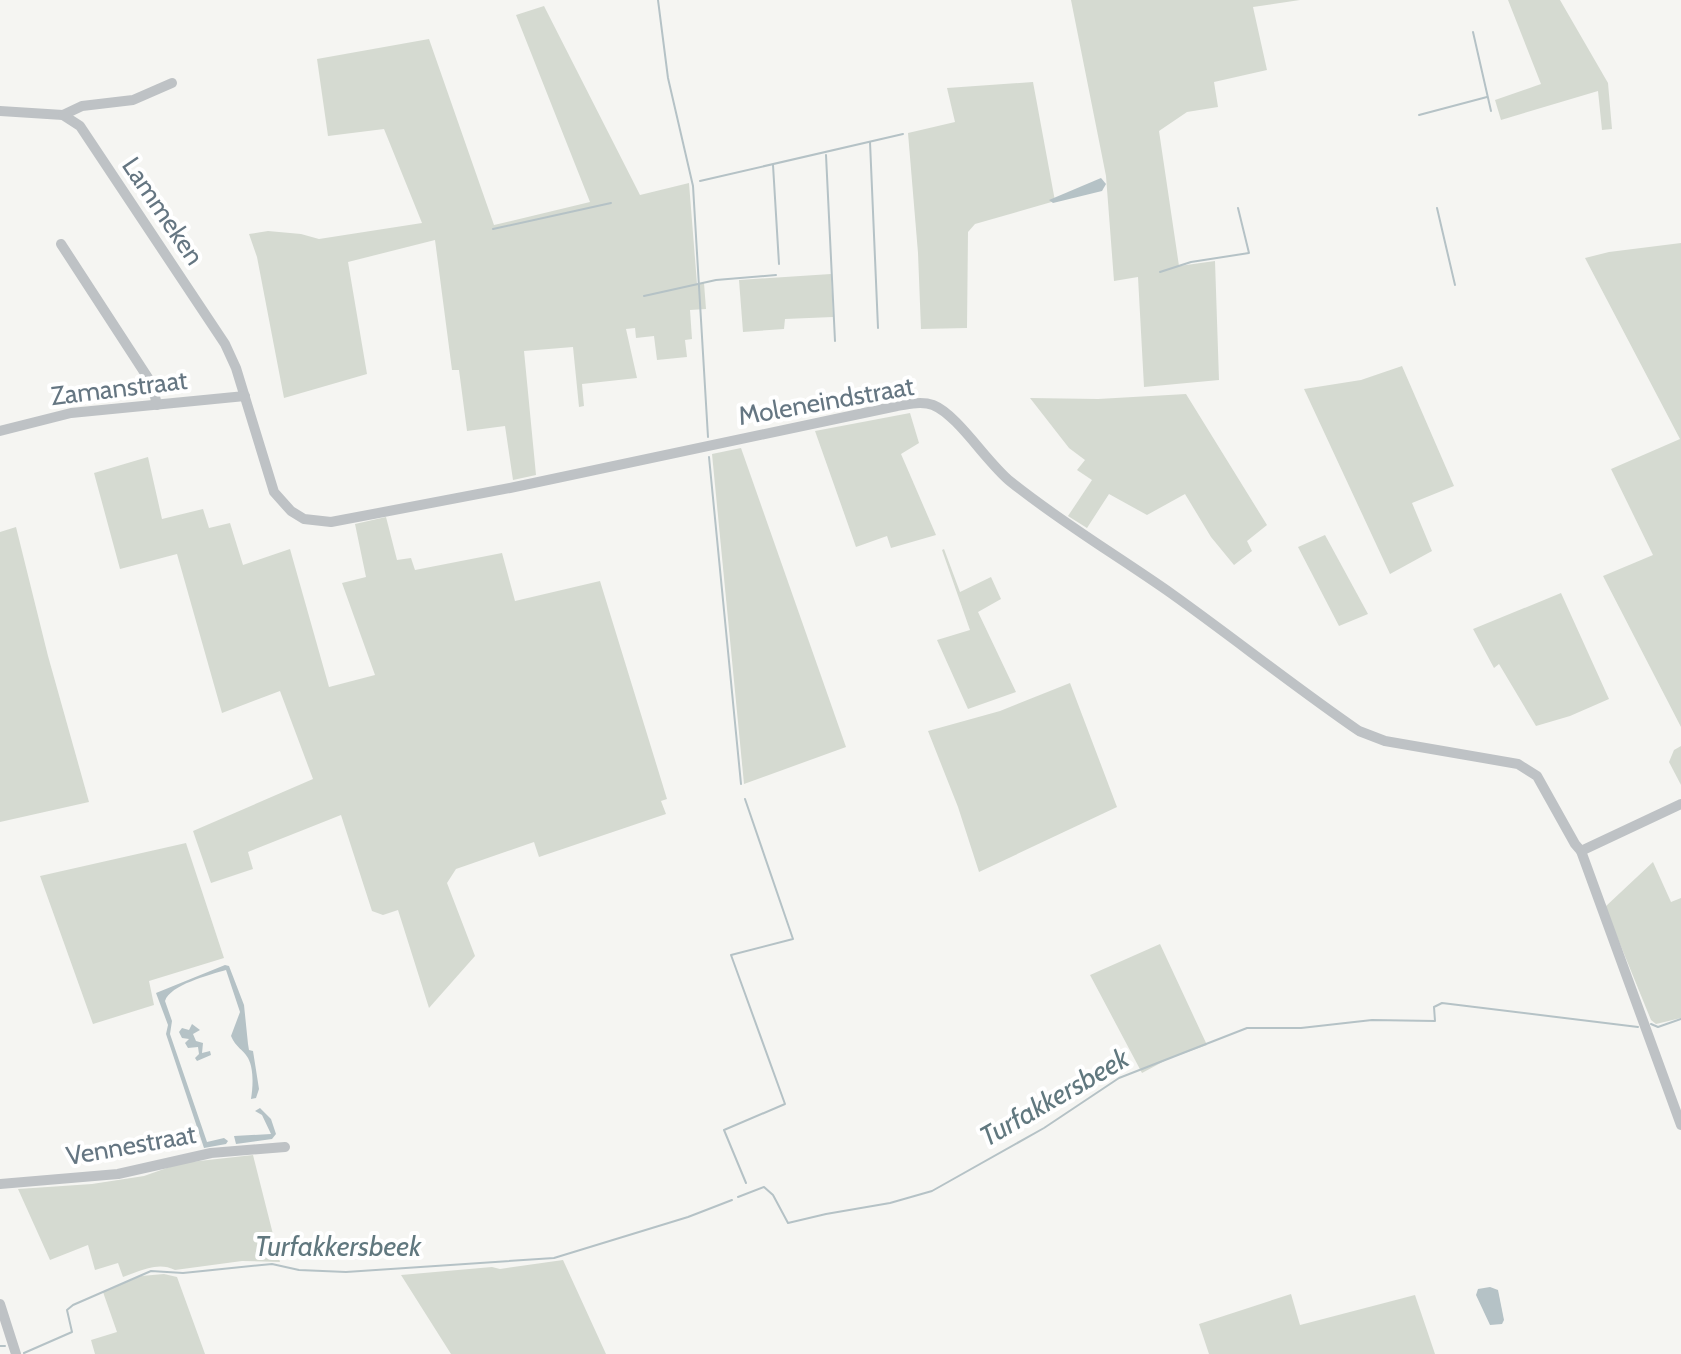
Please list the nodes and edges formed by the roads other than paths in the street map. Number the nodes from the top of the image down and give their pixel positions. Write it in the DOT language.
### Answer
graph roads {
  1 [pos="172,83"];
  2 [pos="0,111"];
  3 [pos="63,115"];
  4 [pos="61,244"];
  5 [pos="245,396"];
  6 [pos="157,405"];
  7 [pos="0,431"];
  8 [pos="1681,804"];
  9 [pos="1581,851"];
  10 [pos="1681,1125"];
  11 [pos="285,1147"];
  12 [pos="0,1184"];
  13 [pos="0,1304"];
  14 [pos="16,1354"];
  1 -- 3 [label="street"];
  2 -- 3 [label="street"];
  3 -- 5 [label="street, Lammeken"];
  4 -- 6 [label="street"];
  5 -- 6 [label="street, Zamanstraat"];
  5 -- 9 [label="street, Moleneindstraat"];
  6 -- 7 [label="street, Zamanstraat"];
  8 -- 9 [label="street"];
  9 -- 10 [label="street"];
  11 -- 12 [label="street, Vennestraat"];
  13 -- 14 [label="street"];
}
